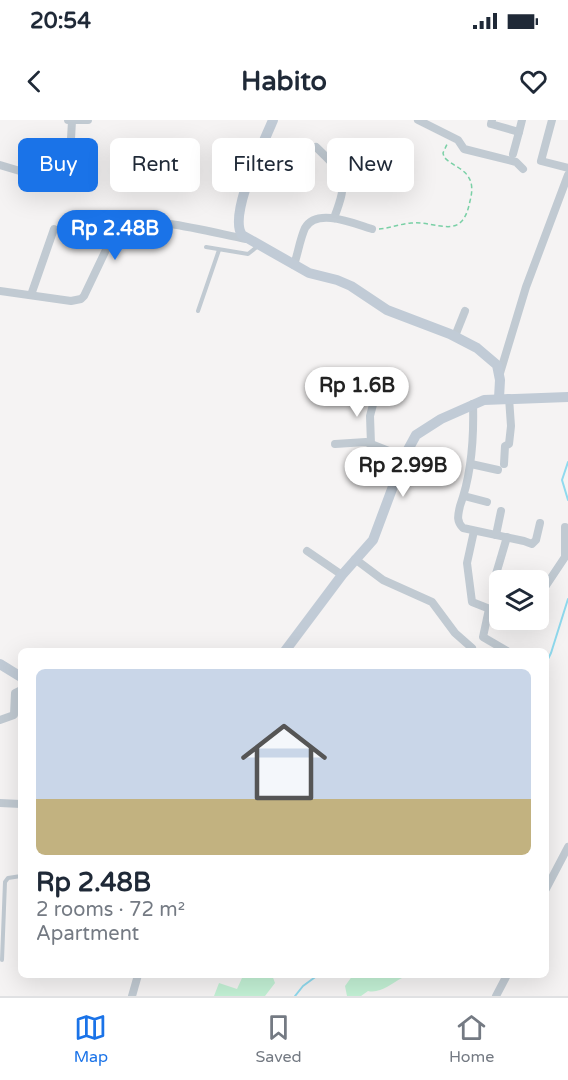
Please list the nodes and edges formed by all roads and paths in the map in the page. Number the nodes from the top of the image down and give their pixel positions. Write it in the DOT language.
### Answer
graph roads {
  1 [pos="88,120"];
  2 [pos="273,120"];
  3 [pos="492,120"];
  4 [pos="522,120"];
  5 [pos="552,120"];
  6 [pos="69,121"];
  7 [pos="421,121"];
  8 [pos="519,132"];
  9 [pos="450,136"];
  10 [pos="316,147"];
  11 [pos="513,153"];
  12 [pos="0,165"];
  13 [pos="568,168"];
  14 [pos="523,169"];
  15 [pos="568,175"];
  16 [pos="334,218"];
  17 [pos="101,220"];
  18 [pos="124,225"];
  19 [pos="54,229"];
  20 [pos="372,229"];
  21 [pos="253,242"];
  22 [pos="206,247"];
  23 [pos="219,250"];
  24 [pos="294,265"];
  25 [pos="0,291"];
  26 [pos="31,295"];
  27 [pos="198,311"];
  28 [pos="465,311"];
  29 [pos="455,336"];
  30 [pos="500,374"];
  31 [pos="375,397"];
  32 [pos="504,398"];
  33 [pos="562,398"];
  34 [pos="472,404"];
  35 [pos="335,444"];
  36 [pos="370,444"];
  37 [pos="404,457"];
  38 [pos="471,464"];
  39 [pos="464,496"];
  40 [pos="487,502"];
  41 [pos="501,511"];
  42 [pos="540,523"];
  43 [pos="565,527"];
  44 [pos="474,531"];
  45 [pos="496,535"];
  46 [pos="507,537"];
  47 [pos="307,551"];
  48 [pos="355,559"];
  49 [pos="496,570"];
  50 [pos="342,575"];
  51 [pos="549,579"];
  52 [pos="489,609"];
  53 [pos="287,648"];
  54 [pos="472,648"];
  55 [pos="502,648"];
  56 [pos="0,664"];
  57 [pos="18,675"];
  58 [pos="18,692"];
  59 [pos="0,720"];
  60 [pos="0,803"];
  61 [pos="18,804"];
  62 [pos="568,848"];
  63 [pos="18,876"];
  64 [pos="549,883"];
  65 [pos="2,960"];
  66 [pos="137,978"];
  67 [pos="505,978"];
  68 [pos="132,996"];
  69 [pos="496,996"];
  1 -- 6 [label="street"];
  2 -- 21 [label="street"];
  3 -- 8 [label="street"];
  4 -- 8 [label="street"];
  5 -- 13 [label="street"];
  6 -- 12 [label="street"];
  7 -- 9 [label="street"];
  8 -- 11 [label="street"];
  9 -- 14 [label="street"];
  9 -- 20 [label="path"];
  10 -- 16 [label="street"];
  15 -- 30 [label="street"];
  16 -- 20 [label="street"];
  16 -- 24 [label="street"];
  17 -- 18 [label="street"];
  18 -- 21 [label="street"];
  18 -- 26 [label="street"];
  19 -- 26 [label="street"];
  21 -- 23 [label="lane"];
  21 -- 24 [label="street"];
  22 -- 23 [label="lane"];
  23 -- 27 [label="lane"];
  24 -- 29 [label="street"];
  25 -- 26 [label="street"];
  28 -- 29 [label="street"];
  29 -- 30 [label="street"];
  30 -- 32 [label="street"];
  31 -- 36 [label="street"];
  32 -- 33 [label="street"];
  32 -- 34 [label="street"];
  32 -- 38 [label="street"];
  34 -- 37 [label="street"];
  34 -- 38 [label="street"];
  35 -- 36 [label="street"];
  36 -- 37 [label="street"];
  37 -- 48 [label="street"];
  38 -- 39 [label="street"];
  39 -- 40 [label="street"];
  39 -- 44 [label="street"];
  41 -- 45 [label="street"];
  42 -- 46 [label="street"];
  43 -- 51 [label="street"];
  44 -- 45 [label="street"];
  44 -- 52 [label="street"];
  45 -- 46 [label="street"];
  46 -- 49 [label="street"];
  47 -- 50 [label="street"];
  48 -- 50 [label="street"];
  48 -- 54 [label="street"];
  50 -- 53 [label="street"];
  52 -- 55 [label="street"];
  56 -- 57 [label="street"];
  58 -- 59 [label="street"];
  60 -- 61 [label="street"];
  62 -- 64 [label="street"];
  63 -- 65 [label="lane"];
  66 -- 68 [label="street"];
  67 -- 69 [label="street"];
}
